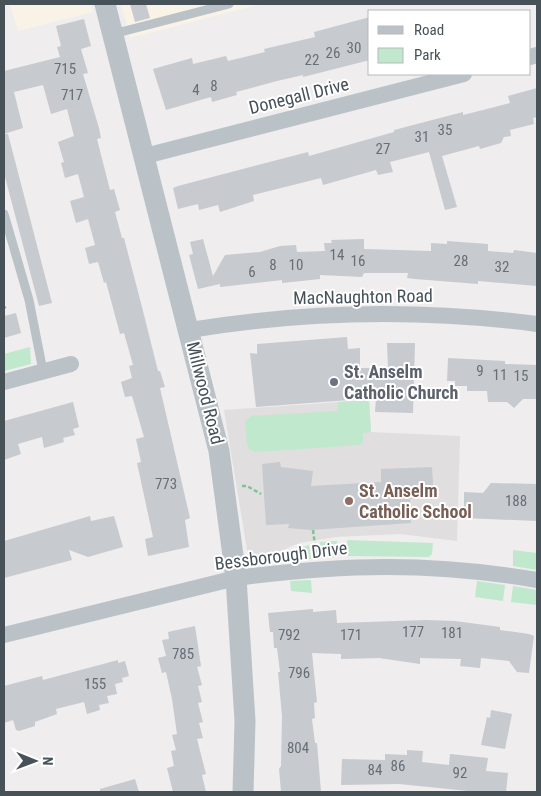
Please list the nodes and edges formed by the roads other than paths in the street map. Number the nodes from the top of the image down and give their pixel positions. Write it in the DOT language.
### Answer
graph roads {
  1 [pos="104,4"];
  2 [pos="229,4"];
  3 [pos="113,34"];
  4 [pos="460,75"];
  5 [pos="145,156"];
  6 [pos="4,214"];
  7 [pos="537,324"];
  8 [pos="190,330"];
  9 [pos="71,364"];
  10 [pos="43,371"];
  11 [pos="4,382"];
  12 [pos="236,578"];
  13 [pos="537,580"];
  14 [pos="4,635"];
  15 [pos="243,792"];
  1 -- 3 [label="street, Millwood Road"];
  2 -- 3 [label="lane"];
  3 -- 5 [label="street, Millwood Road"];
  4 -- 5 [label="street, Donegall Drive"];
  5 -- 8 [label="street, Millwood Road"];
  6 -- 10 [label="lane"];
  7 -- 8 [label="street, MacNaughton Road"];
  8 -- 12 [label="street, Millwood Road"];
  9 -- 10 [label="street"];
  10 -- 11 [label="street"];
  12 -- 13 [label="street, Bessborough Drive"];
  12 -- 14 [label="street, Bessborough Drive"];
  12 -- 15 [label="street, Millwood Road"];
}
